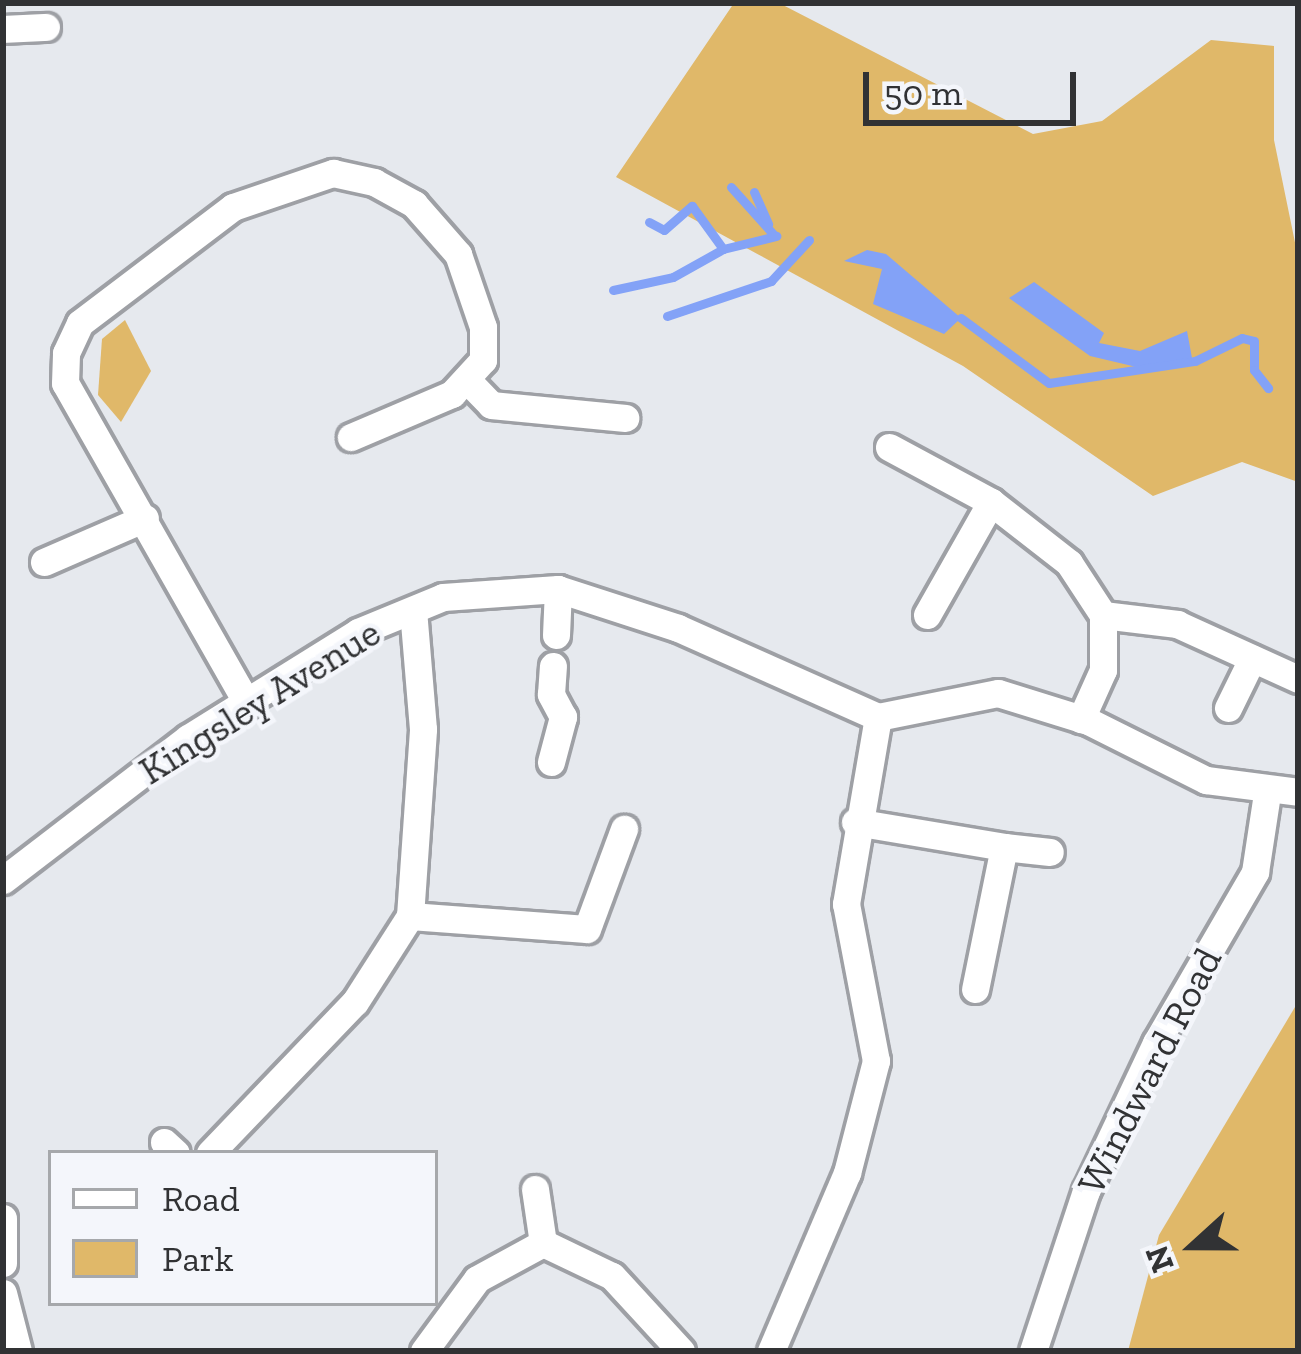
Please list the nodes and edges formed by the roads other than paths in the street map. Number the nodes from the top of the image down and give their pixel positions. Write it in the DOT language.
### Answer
graph roads {
  1 [pos="46,27"];
  2 [pos="3,29"];
  3 [pos="468,381"];
  4 [pos="625,418"];
  5 [pos="351,437"];
  6 [pos="889,447"];
  7 [pos="991,502"];
  8 [pos="145,518"];
  9 [pos="44,562"];
  10 [pos="558,589"];
  11 [pos="412,610"];
  12 [pos="927,615"];
  13 [pos="1103,615"];
  14 [pos="556,635"];
  15 [pos="1252,659"];
  16 [pos="554,666"];
  17 [pos="1298,679"];
  18 [pos="248,705"];
  19 [pos="1228,709"];
  20 [pos="878,717"];
  21 [pos="1081,719"];
  22 [pos="551,762"];
  23 [pos="1298,792"];
  24 [pos="1267,794"];
  25 [pos="855,821"];
  26 [pos="624,829"];
  27 [pos="1004,848"];
  28 [pos="1050,852"];
  29 [pos="3,880"];
  30 [pos="410,916"];
  31 [pos="975,988"];
  32 [pos="213,1150"];
  33 [pos="536,1189"];
  34 [pos="543,1243"];
  35 [pos="3,1293"];
  36 [pos="18,1351"];
  37 [pos="424,1351"];
  38 [pos="681,1351"];
  39 [pos="772,1351"];
  40 [pos="1034,1351"];
  1 -- 2 [label="street"];
  3 -- 4 [label="street"];
  3 -- 5 [label="street"];
  3 -- 8 [label="street"];
  6 -- 7 [label="street"];
  7 -- 12 [label="street"];
  7 -- 13 [label="street"];
  8 -- 9 [label="street"];
  8 -- 18 [label="street"];
  10 -- 11 [label="street, Kingsley Avenue"];
  10 -- 14 [label="street"];
  10 -- 20 [label="street, Kingsley Avenue"];
  11 -- 18 [label="street, Kingsley Avenue"];
  11 -- 30 [label="street"];
  13 -- 15 [label="street"];
  13 -- 21 [label="street"];
  15 -- 17 [label="street"];
  15 -- 19 [label="street"];
  16 -- 22 [label="street"];
  18 -- 29 [label="street, Kingsley Avenue"];
  20 -- 21 [label="street"];
  20 -- 25 [label="street"];
  21 -- 24 [label="street"];
  23 -- 24 [label="street"];
  24 -- 40 [label="street, Windward Road"];
  25 -- 27 [label="street"];
  25 -- 39 [label="street"];
  26 -- 30 [label="street"];
  27 -- 28 [label="street"];
  27 -- 31 [label="street"];
  30 -- 32 [label="street"];
  33 -- 34 [label="street"];
  34 -- 37 [label="street"];
  34 -- 38 [label="street"];
  35 -- 36 [label="street"];
}
